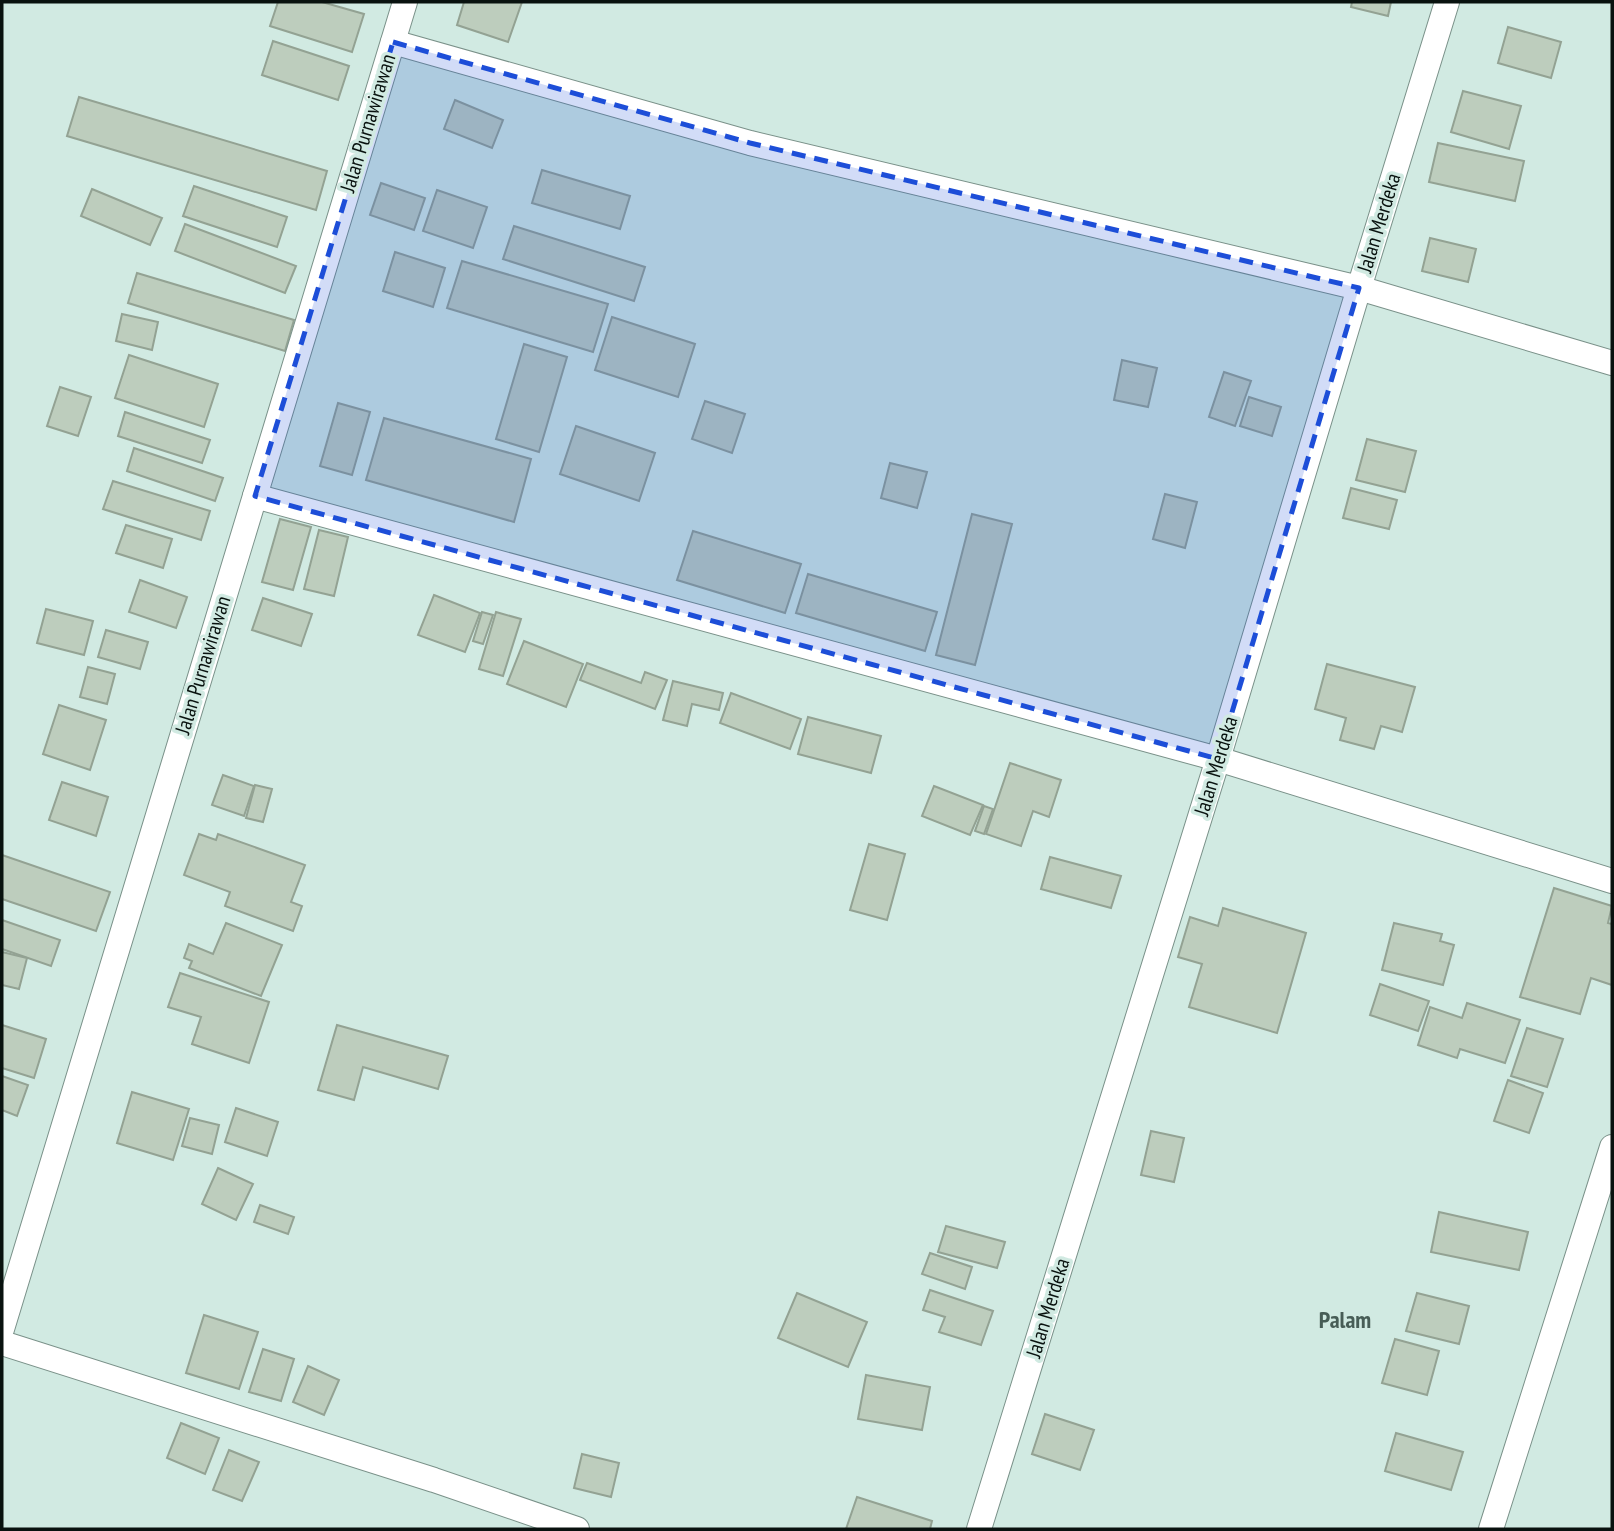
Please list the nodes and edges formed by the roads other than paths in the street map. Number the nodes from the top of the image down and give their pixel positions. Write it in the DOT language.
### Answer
graph roads {
  1 [pos="405,2"];
  2 [pos="1447,2"];
  3 [pos="393,42"];
  4 [pos="1359,288"];
  5 [pos="1612,363"];
  6 [pos="255,496"];
  7 [pos="1218,759"];
  8 [pos="1612,881"];
  9 [pos="1612,1147"];
  10 [pos="2,1329"];
  11 [pos="2,1343"];
  12 [pos="577,1529"];
  13 [pos="979,1529"];
  14 [pos="1491,1529"];
  1 -- 3 [label="street, Jalan Purnawirawan"];
  2 -- 4 [label="street, Jalan Merdeka"];
  3 -- 4 [label="street"];
  3 -- 6 [label="street, Jalan Purnawirawan"];
  4 -- 5 [label="street"];
  4 -- 7 [label="street, Jalan Merdeka"];
  6 -- 7 [label="street"];
  6 -- 10 [label="street, Jalan Purnawirawan"];
  7 -- 8 [label="street"];
  7 -- 13 [label="street, Jalan Merdeka"];
  9 -- 14 [label="street"];
  11 -- 12 [label="street"];
}
